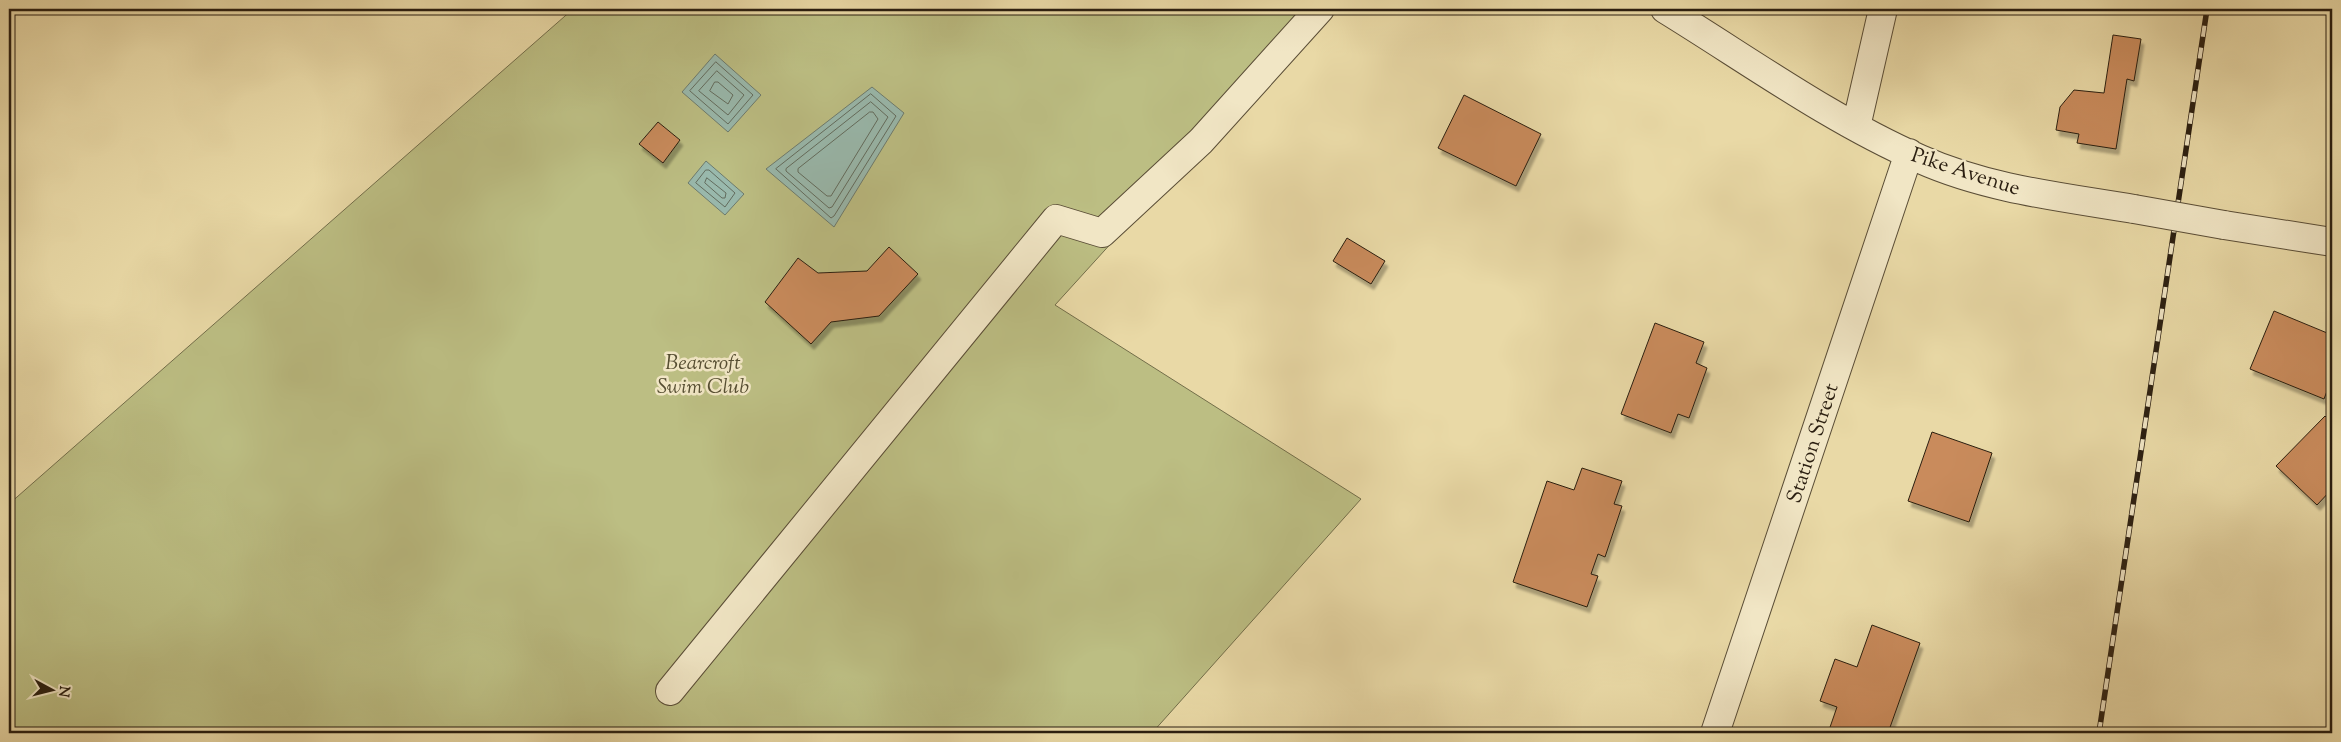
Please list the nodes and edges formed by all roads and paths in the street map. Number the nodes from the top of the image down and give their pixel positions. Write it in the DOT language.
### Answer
graph roads {
  1 [pos="1320,9"];
  2 [pos="1665,9"];
  3 [pos="1883,9"];
  4 [pos="1856,127"];
  5 [pos="1909,153"];
  6 [pos="2332,242"];
  7 [pos="670,690"];
  8 [pos="1715,733"];
  1 -- 7 [label="street"];
  2 -- 4 [label="street, Pike Avenue"];
  3 -- 4 [label="street"];
  4 -- 5 [label="street, Pike Avenue"];
  5 -- 6 [label="street, Pike Avenue, bridge"];
  5 -- 8 [label="street, Station Street"];
}
